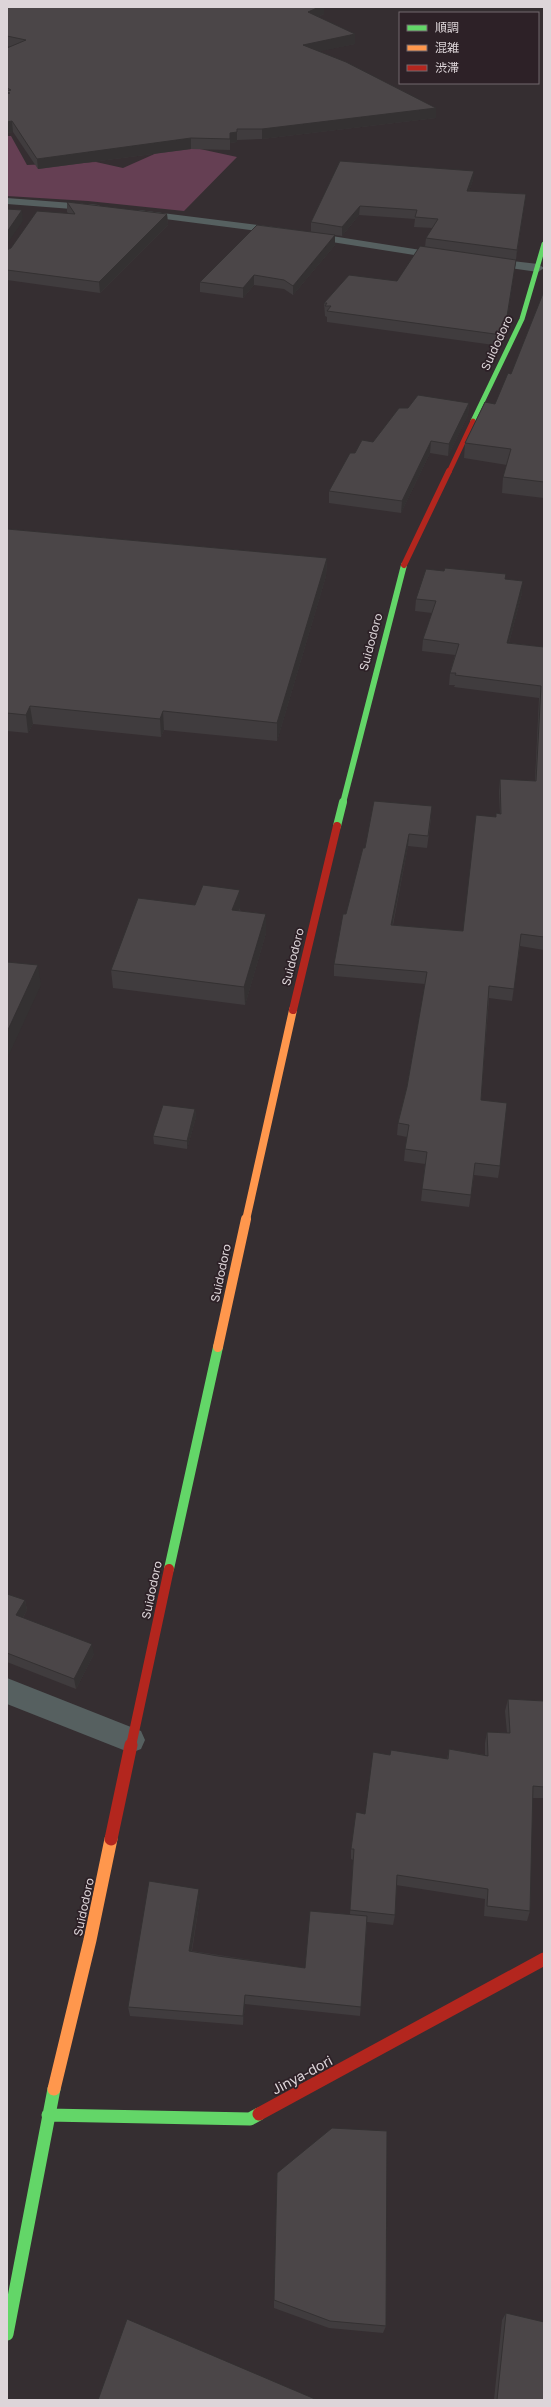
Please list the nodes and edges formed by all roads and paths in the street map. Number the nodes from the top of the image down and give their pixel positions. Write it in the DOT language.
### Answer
graph roads {
  1 [pos="7,201"];
  2 [pos="42,204"];
  3 [pos="112,210"];
  4 [pos="127,212"];
  5 [pos="33,217"];
  6 [pos="544,244"];
  7 [pos="454,258"];
  8 [pos="477,261"];
  9 [pos="538,268"];
  10 [pos="7,1691"];
  11 [pos="131,1740"];
  12 [pos="544,1959"];
  13 [pos="48,2115"];
  14 [pos="7,2334"];
  1 -- 2 [label="street"];
  2 -- 3 [label="street"];
  2 -- 5 [label="street"];
  4 -- 7 [label="street"];
  6 -- 9 [label="street, Suidodoro"];
  8 -- 9 [label="street"];
  9 -- 11 [label="street, Suidodoro"];
  10 -- 11 [label="street"];
  11 -- 13 [label="street, Suidodoro"];
  12 -- 13 [label="street, Jinya-dori"];
  13 -- 14 [label="street, Suidodoro"];
}
